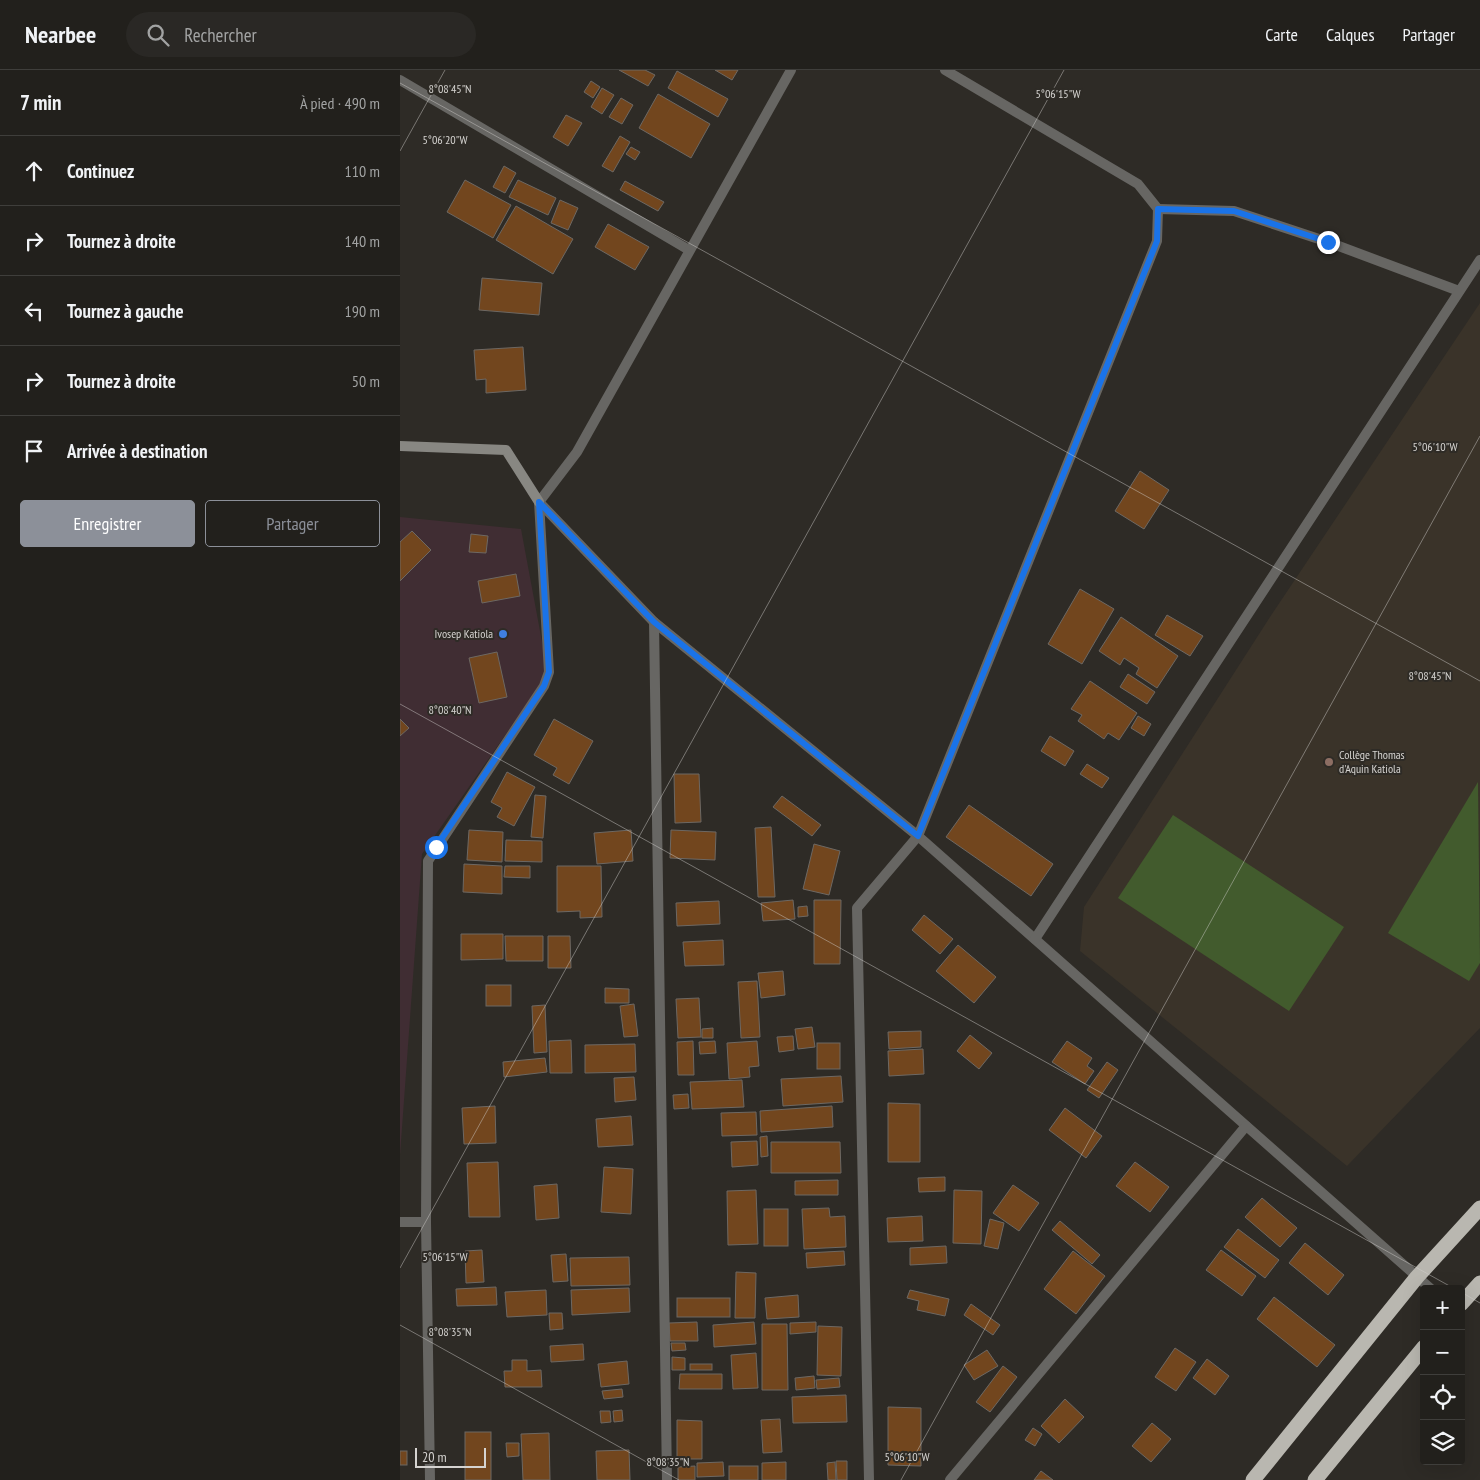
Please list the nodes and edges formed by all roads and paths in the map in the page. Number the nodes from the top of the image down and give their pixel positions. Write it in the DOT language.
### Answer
graph roads {
  1 [pos="791,70"];
  2 [pos="945,70"];
  3 [pos="400,80"];
  4 [pos="1158,209"];
  5 [pos="689,250"];
  6 [pos="1480,260"];
  7 [pos="1459,291"];
  8 [pos="400,446"];
  9 [pos="539,502"];
  10 [pos="654,622"];
  11 [pos="918,836"];
  12 [pos="1035,939"];
  13 [pos="1246,1126"];
  14 [pos="1480,1208"];
  15 [pos="400,1222"];
  16 [pos="426,1222"];
  17 [pos="1417,1277"];
  18 [pos="1480,1283"];
  19 [pos="1426,1285"];
  20 [pos="1465,1300"];
  21 [pos="1420,1352"];
  22 [pos="430,1480"];
  23 [pos="667,1480"];
  24 [pos="869,1480"];
  25 [pos="950,1480"];
  26 [pos="1253,1480"];
  27 [pos="1314,1480"];
  1 -- 5 [label="street"];
  2 -- 4 [label="street"];
  3 -- 5 [label="street"];
  4 -- 7 [label="street"];
  4 -- 11 [label="street"];
  5 -- 9 [label="street"];
  6 -- 7 [label="street"];
  7 -- 12 [label="street"];
  8 -- 9 [label="street"];
  9 -- 10 [label="street"];
  9 -- 16 [label="street"];
  10 -- 11 [label="street"];
  10 -- 23 [label="street"];
  11 -- 12 [label="street"];
  11 -- 24 [label="street"];
  12 -- 13 [label="street"];
  13 -- 17 [label="street"];
  13 -- 25 [label="street"];
  14 -- 17 [label="highway"];
  15 -- 16 [label="street"];
  16 -- 22 [label="street"];
  17 -- 19 [label="street"];
  17 -- 26 [label="highway"];
  18 -- 20 [label="highway"];
  21 -- 27 [label="highway"];
}
